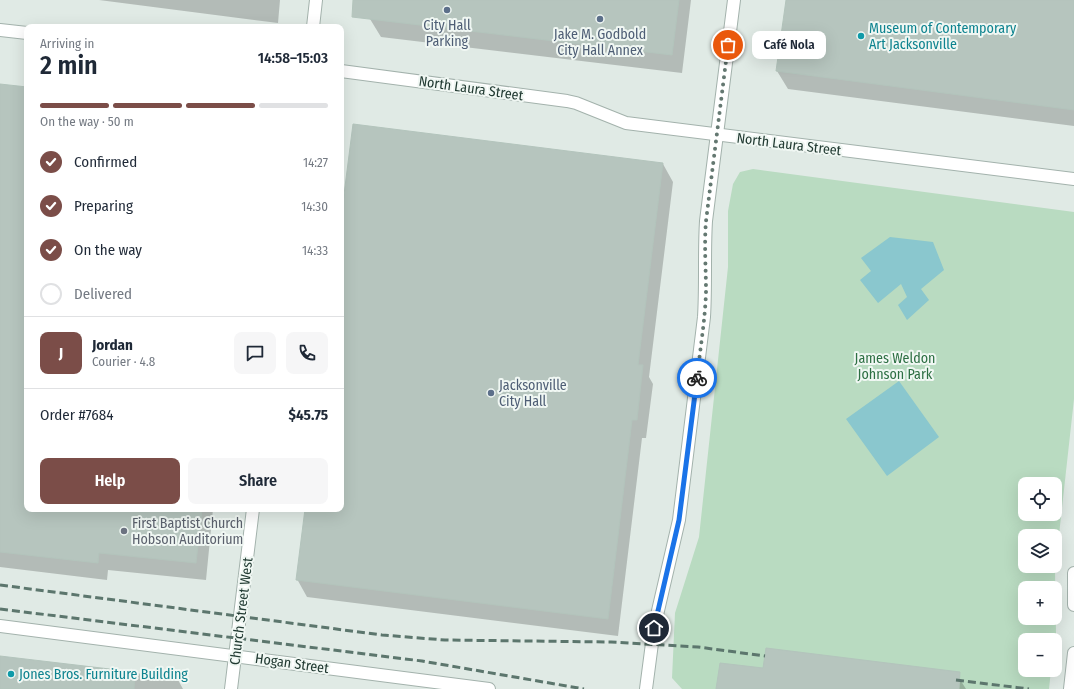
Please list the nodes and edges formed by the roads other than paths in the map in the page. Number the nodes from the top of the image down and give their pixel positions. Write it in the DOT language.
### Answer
graph roads {
  1 [pos="316,0"];
  2 [pos="734,0"];
  3 [pos="313,24"];
  4 [pos="0,30"];
  5 [pos="24,33"];
  6 [pos="344,71"];
  7 [pos="717,135"];
  8 [pos="1074,179"];
  9 [pos="253,512"];
  10 [pos="1074,573"];
  11 [pos="1074,605"];
  12 [pos="0,626"];
  13 [pos="1074,653"];
  14 [pos="235,656"];
  15 [pos="231,689"];
  16 [pos="489,689"];
  17 [pos="646,689"];
  18 [pos="1070,689"];
  1 -- 3 [label="street"];
  2 -- 7 [label="street"];
  4 -- 5 [label="street"];
  6 -- 7 [label="street, North Laura Street"];
  7 -- 8 [label="street, North Laura Street"];
  7 -- 17 [label="street"];
  9 -- 14 [label="street, Church Street West"];
  10 -- 11 [label="street"];
  12 -- 14 [label="street, Hogan Street"];
  13 -- 18 [label="street"];
  14 -- 15 [label="street, Church Street West"];
  14 -- 16 [label="street, Hogan Street"];
}
